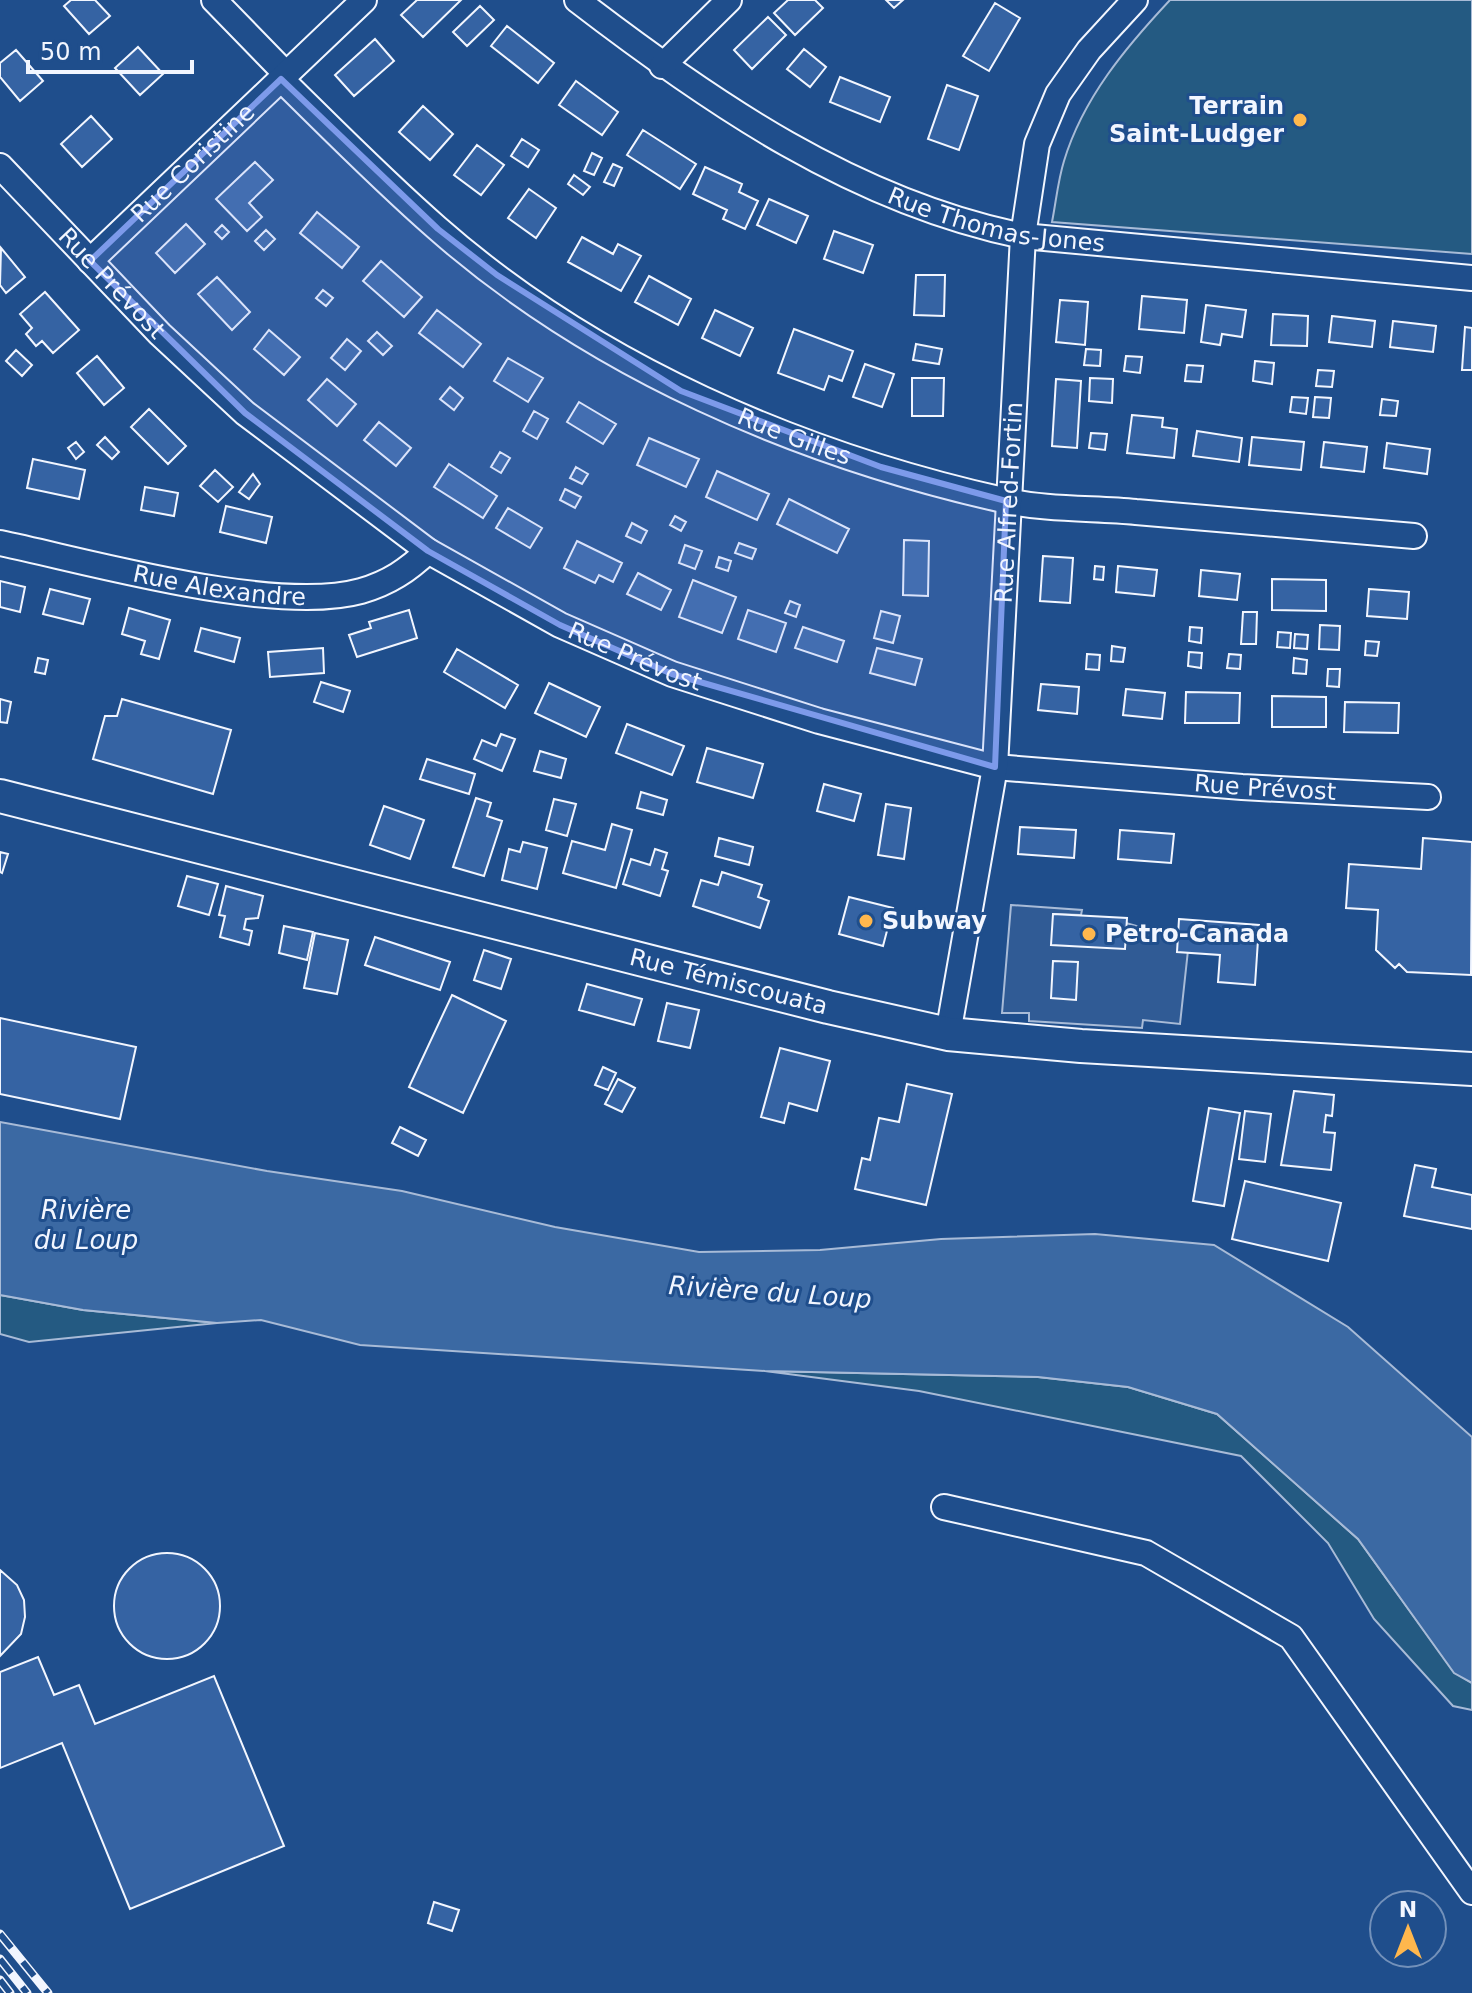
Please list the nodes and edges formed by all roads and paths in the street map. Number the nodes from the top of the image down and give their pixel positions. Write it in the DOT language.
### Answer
graph roads {
  1 [pos="214,0"];
  2 [pos="364,0"];
  3 [pos="577,0"];
  4 [pos="729,0"];
  5 [pos="1135,0"];
  6 [pos="662,66"];
  7 [pos="283,76"];
  8 [pos="4,179"];
  9 [pos="1023,236"];
  10 [pos="90,261"];
  11 [pos="1472,278"];
  12 [pos="1006,501"];
  13 [pos="1414,536"];
  14 [pos="0,543"];
  15 [pos="428,551"];
  16 [pos="995,767"];
  17 [pos="0,796"];
  18 [pos="1428,797"];
  19 [pos="948,1034"];
  20 [pos="1472,1069"];
  21 [pos="944,1507"];
  22 [pos="1472,1892"];
  1 -- 7 [label="street, Rue Gilles"];
  2 -- 7 [label="street, Rue Coristine"];
  3 -- 6 [label="street, Rue Thomas-Jones"];
  4 -- 6 [label="street"];
  5 -- 9 [label="street, Rue Alfred-Fortin"];
  6 -- 9 [label="street, Rue Thomas-Jones"];
  7 -- 10 [label="street, Rue Coristine"];
  7 -- 12 [label="street, Rue Gilles"];
  8 -- 10 [label="street, Rue Prévost"];
  9 -- 11 [label="street, Rue Thomas-Jones"];
  9 -- 12 [label="street, Rue Alfred-Fortin"];
  10 -- 15 [label="street, Rue Prévost"];
  12 -- 13 [label="street, Rue Gilles"];
  12 -- 16 [label="street, Rue Alfred-Fortin"];
  14 -- 15 [label="street, Rue Alexandre"];
  15 -- 16 [label="street, Rue Prévost"];
  16 -- 18 [label="street, Rue Prévost"];
  16 -- 19 [label="street, Rue Alfred-Fortin"];
  17 -- 19 [label="main road, Rue Témiscouata"];
  19 -- 20 [label="main road, Rue Témiscouata"];
  21 -- 22 [label="street"];
}
